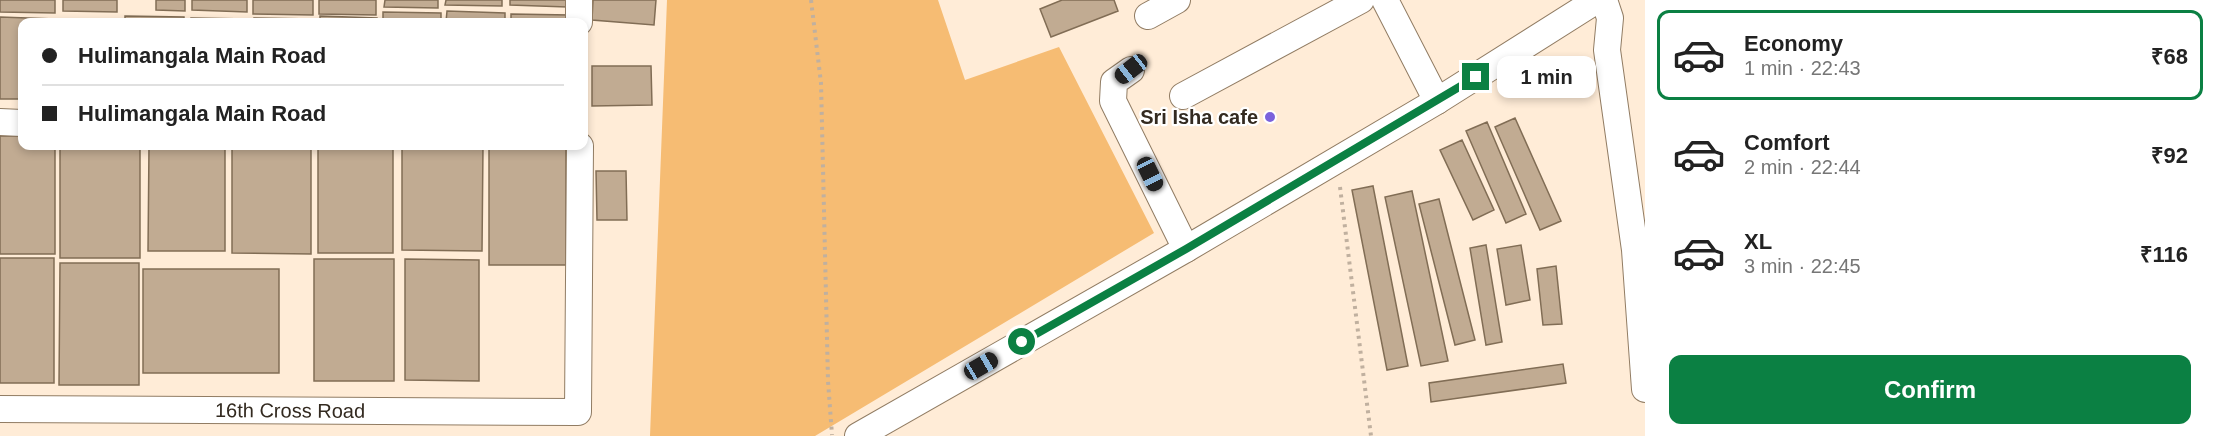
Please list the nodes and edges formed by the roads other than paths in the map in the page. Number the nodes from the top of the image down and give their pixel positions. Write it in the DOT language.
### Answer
graph roads {
  1 [pos="579,0"];
  2 [pos="1177,0"];
  3 [pos="1361,0"];
  4 [pos="1385,0"];
  5 [pos="1597,0"];
  6 [pos="1604,0"];
  7 [pos="1148,16"];
  8 [pos="579,18"];
  9 [pos="1131,69"];
  10 [pos="1183,96"];
  11 [pos="1437,101"];
  12 [pos="0,122"];
  13 [pos="18,123"];
  14 [pos="580,150"];
  15 [pos="1186,249"];
  16 [pos="1645,389"];
  17 [pos="0,409"];
  18 [pos="858,436"];
  1 -- 8 [label="street"];
  2 -- 7 [label="street"];
  3 -- 10 [label="street"];
  4 -- 11 [label="street"];
  5 -- 11 [label="street"];
  6 -- 16 [label="street"];
  9 -- 15 [label="street"];
  11 -- 15 [label="street"];
  12 -- 13 [label="street"];
  14 -- 17 [label="street, 16th Cross Road"];
  15 -- 18 [label="street"];
}
